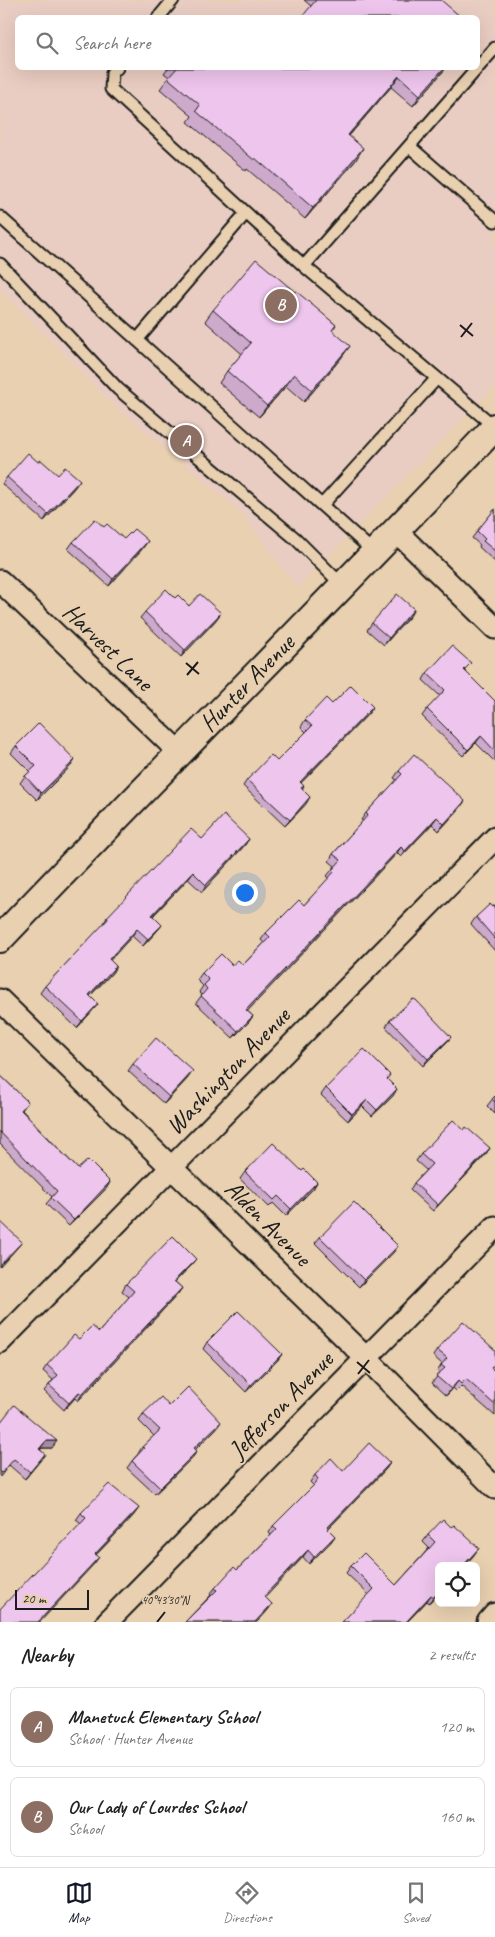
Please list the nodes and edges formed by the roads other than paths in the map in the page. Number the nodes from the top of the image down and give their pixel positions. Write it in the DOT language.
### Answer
graph roads {
  1 [pos="173,0"];
  2 [pos="160,15"];
  3 [pos="495,48"];
  4 [pos="480,65"];
  5 [pos="115,70"];
  6 [pos="476,70"];
  7 [pos="410,146"];
  8 [pos="246,213"];
  9 [pos="0,217"];
  10 [pos="495,221"];
  11 [pos="0,264"];
  12 [pos="304,266"];
  13 [pos="137,340"];
  14 [pos="437,378"];
  15 [pos="495,427"];
  16 [pos="322,505"];
  17 [pos="396,532"];
  18 [pos="375,553"];
  19 [pos="0,580"];
  20 [pos="342,586"];
  21 [pos="495,628"];
  22 [pos="179,752"];
  23 [pos="495,838"];
  24 [pos="0,939"];
  25 [pos="0,1000"];
  26 [pos="173,1168"];
  27 [pos="495,1227"];
  28 [pos="0,1342"];
  29 [pos="366,1358"];
  30 [pos="495,1488"];
  31 [pos="495,1614"];
  32 [pos="107,1622"];
  33 [pos="488,1622"];
  1 -- 2 [label="lane"];
  3 -- 4 [label="lane"];
  5 -- 8 [label="lane"];
  6 -- 7 [label="lane"];
  7 -- 10 [label="lane"];
  7 -- 12 [label="lane"];
  8 -- 12 [label="lane"];
  8 -- 13 [label="lane"];
  9 -- 13 [label="lane"];
  11 -- 20 [label="lane"];
  12 -- 14 [label="lane"];
  13 -- 16 [label="lane"];
  14 -- 15 [label="lane"];
  14 -- 16 [label="lane"];
  15 -- 17 [label="street, Hunter Avenue"];
  16 -- 18 [label="lane"];
  17 -- 18 [label="street, Hunter Avenue"];
  17 -- 21 [label="street"];
  18 -- 20 [label="street, Hunter Avenue"];
  19 -- 22 [label="street, Harvest Lane"];
  20 -- 22 [label="street, Hunter Avenue"];
  22 -- 24 [label="street, Hunter Avenue"];
  23 -- 26 [label="street, Washington Avenue"];
  25 -- 26 [label="street, Alden Avenue"];
  26 -- 28 [label="street, Washington Avenue"];
  26 -- 29 [label="street, Alden Avenue"];
  27 -- 29 [label="street, Jefferson Avenue"];
  29 -- 30 [label="street, Alden Avenue"];
  29 -- 32 [label="street, Jefferson Avenue"];
  31 -- 33 [label="street"];
}
